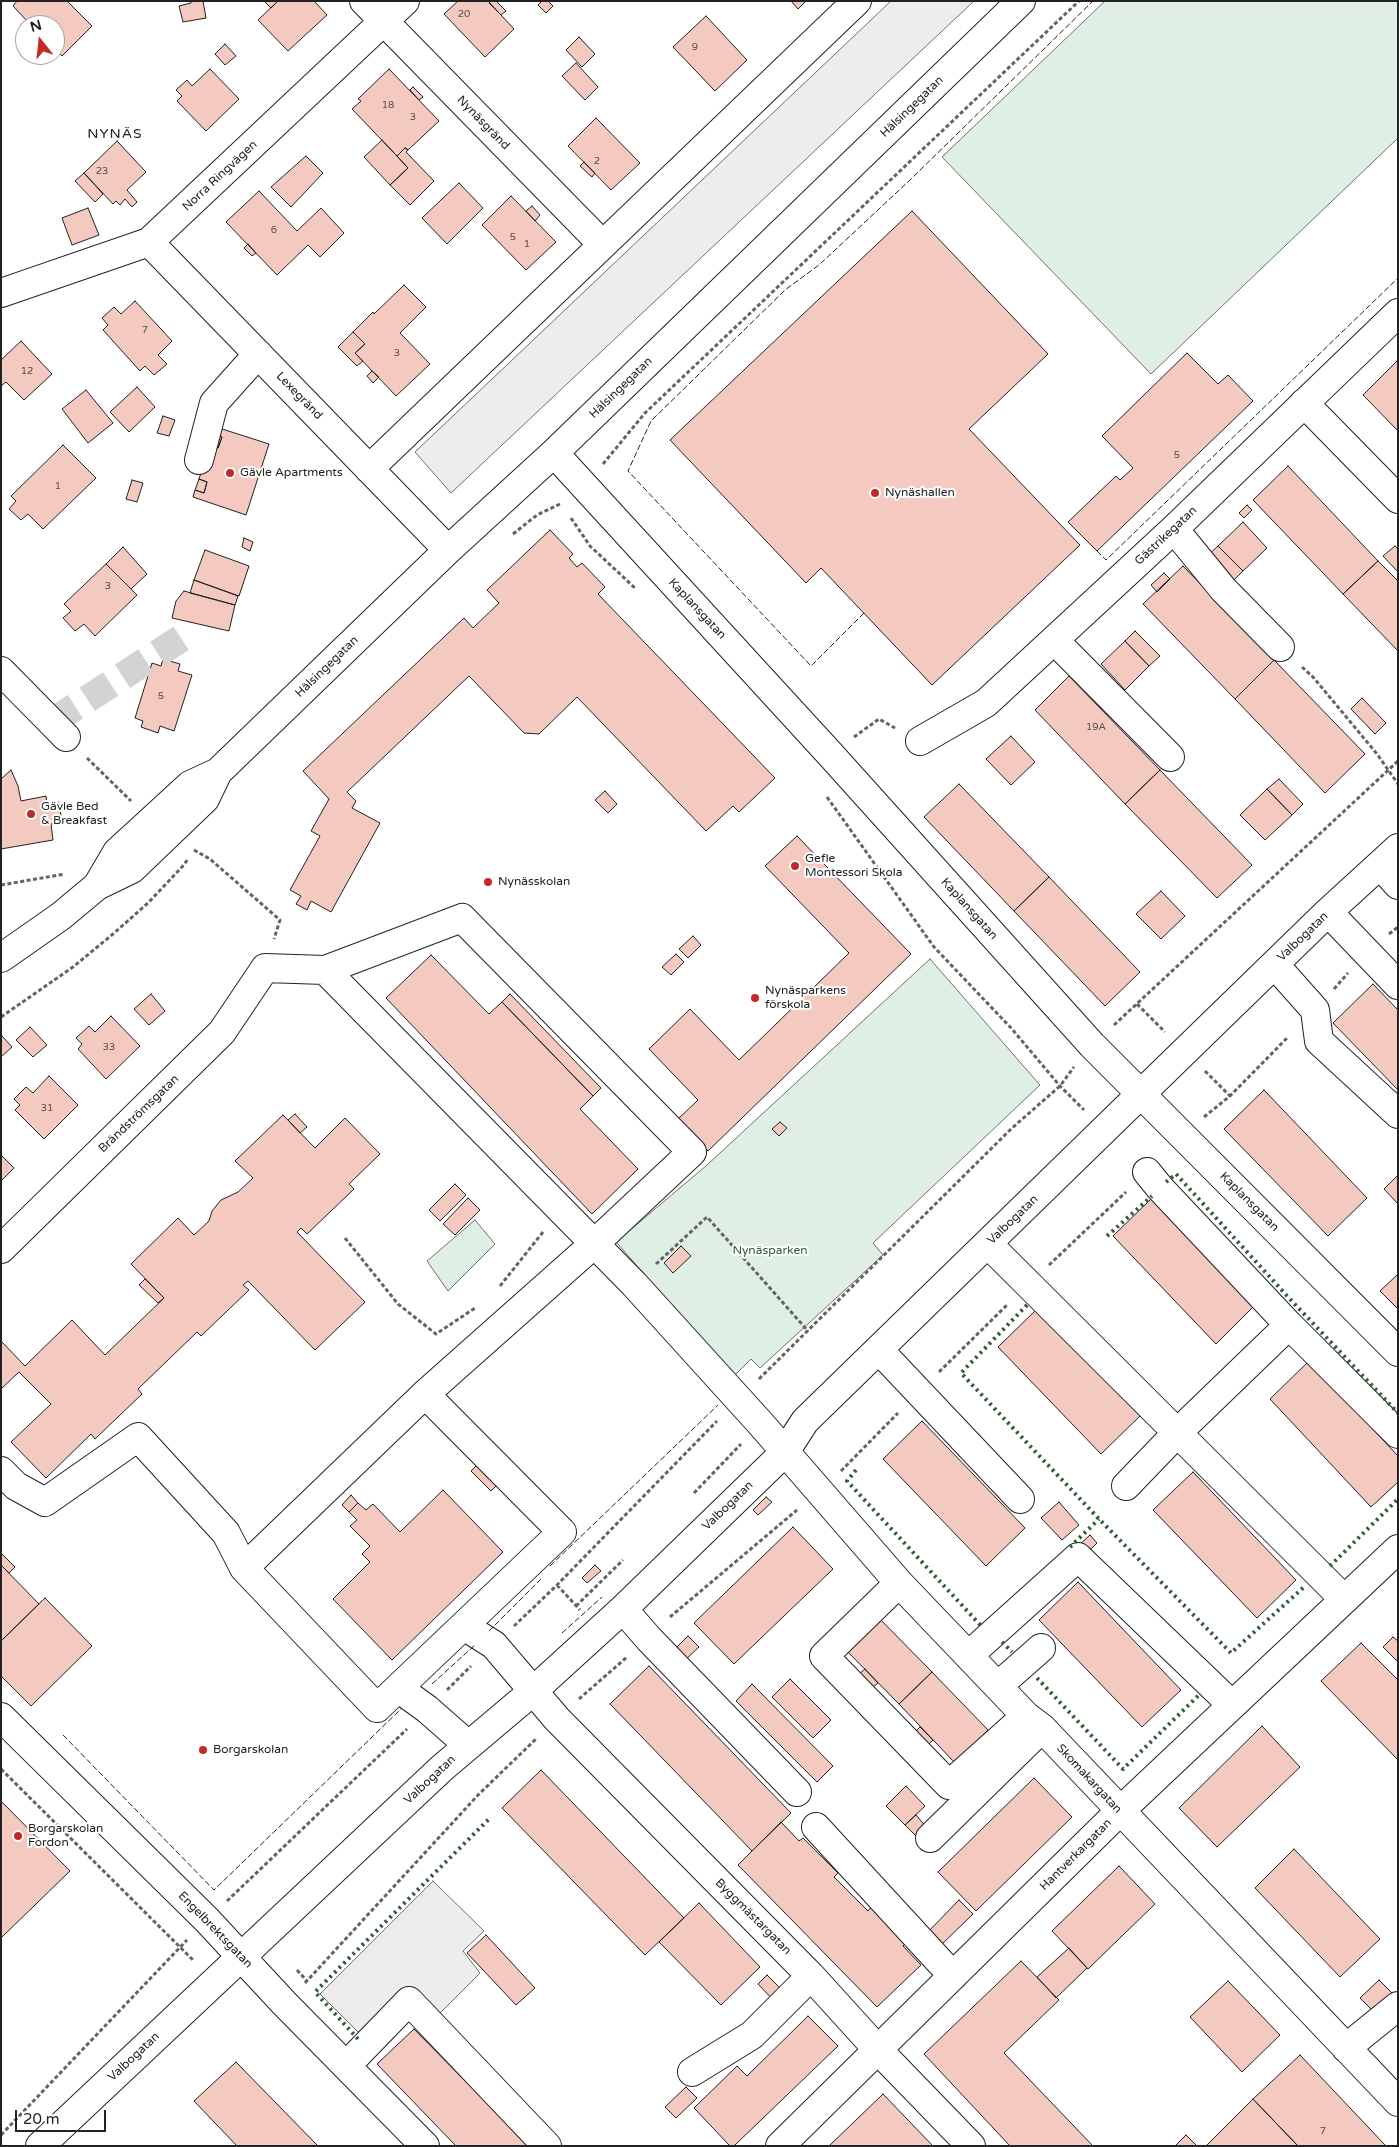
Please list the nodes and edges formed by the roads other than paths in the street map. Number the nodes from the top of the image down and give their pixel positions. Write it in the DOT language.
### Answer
graph roads {
  1 [pos="364,1"];
  2 [pos="404,1"];
  3 [pos="856,1"];
  4 [pos="1021,1"];
  5 [pos="384,22"];
  6 [pos="150,242"];
  7 [pos="602,244"];
  8 [pos="1,293"];
  9 [pos="1398,313"];
  10 [pos="258,354"];
  11 [pos="1304,403"];
  12 [pos="554,453"];
  13 [pos="199,460"];
  14 [pos="369,469"];
  15 [pos="1398,499"];
  16 [pos="1174,529"];
  17 [pos="448,550"];
  18 [pos="1055,641"];
  19 [pos="1280,646"];
  20 [pos="1,671"];
  21 [pos="66,737"];
  22 [pos="920,741"];
  23 [pos="1170,757"];
  24 [pos="1389,856"];
  25 [pos="1398,885"];
  26 [pos="1328,912"];
  27 [pos="1,958"];
  28 [pos="1275,965"];
  29 [pos="325,970"];
  30 [pos="1398,985"];
  31 [pos="1142,1094"];
  32 [pos="1398,1114"];
  33 [pos="1147,1172"];
  34 [pos="594,1244"];
  35 [pos="988,1244"];
  36 [pos="1,1249"];
  37 [pos="1290,1325"];
  38 [pos="879,1350"];
  39 [pos="1398,1352"];
  40 [pos="425,1394"];
  41 [pos="1177,1433"];
  42 [pos="1398,1434"];
  43 [pos="784,1452"];
  44 [pos="1,1471"];
  45 [pos="1126,1486"];
  46 [pos="1020,1499"];
  47 [pos="1398,1549"];
  48 [pos="244,1568"];
  49 [pos="899,1583"];
  50 [pos="1344,1600"];
  51 [pos="622,1609"];
  52 [pos="464,1626"];
  53 [pos="1041,1648"];
  54 [pos="969,1655"];
  55 [pos="999,1685"];
  56 [pos="398,1688"];
  57 [pos="532,1692"];
  58 [pos="1232,1705"];
  59 [pos="1,1717"];
  60 [pos="1034,1722"];
  61 [pos="468,1746"];
  62 [pos="797,1792"];
  63 [pos="1120,1811"];
  64 [pos="816,1827"];
  65 [pos="930,1838"];
  66 [pos="242,1958"];
  67 [pos="811,1976"];
  68 [pos="953,1976"];
  69 [pos="1398,2006"];
  70 [pos="1346,2048"];
  71 [pos="879,2051"];
  72 [pos="346,2066"];
  73 [pos="692,2072"];
  74 [pos="1398,2102"];
  75 [pos="40,2146"];
  76 [pos="426,2146"];
  77 [pos="546,2146"];
  78 [pos="780,2146"];
  79 [pos="971,2146"];
  1 -- 5 [label="street, Nynäsgränd"];
  2 -- 5 [label="street, Norra Ringvägen"];
  3 -- 7 [label="street"];
  4 -- 12 [label="street, Hälsingegatan"];
  5 -- 6 [label="street, Norra Ringvägen"];
  5 -- 7 [label="street, Nynäsgränd"];
  6 -- 8 [label="street, Norra Ringvägen"];
  6 -- 10 [label="street, Lexegränd"];
  7 -- 14 [label="street"];
  9 -- 11 [label="street, Gästrikegatan"];
  10 -- 13 [label="street"];
  10 -- 14 [label="street, Lexegränd"];
  11 -- 15 [label="street"];
  11 -- 16 [label="street, Gästrikegatan"];
  12 -- 17 [label="street, Hälsingegatan"];
  12 -- 31 [label="street, Kaplansgatan"];
  14 -- 17 [label="street, Lexegränd"];
  16 -- 18 [label="street, Gästrikegatan"];
  16 -- 19 [label="street"];
  17 -- 27 [label="street, Hälsingegatan"];
  18 -- 22 [label="street, Gästrikegatan"];
  18 -- 23 [label="street"];
  20 -- 21 [label="street"];
  24 -- 25 [label="street"];
  24 -- 26 [label="street, Valbogatan"];
  26 -- 28 [label="street, Valbogatan"];
  26 -- 30 [label="street"];
  28 -- 31 [label="street, Valbogatan"];
  28 -- 32 [label="street"];
  29 -- 34 [label="street, Skomakargatan"];
  29 -- 34 [label="street"];
  29 -- 36 [label="street, Brändströmsgatan"];
  31 -- 35 [label="street, Valbogatan"];
  31 -- 39 [label="street, Kaplansgatan"];
  33 -- 37 [label="street"];
  34 -- 40 [label="street"];
  34 -- 43 [label="street, Skomakargatan"];
  35 -- 38 [label="street, Valbogatan"];
  35 -- 41 [label="street"];
  37 -- 41 [label="street"];
  37 -- 42 [label="street"];
  38 -- 43 [label="street, Valbogatan"];
  38 -- 46 [label="street"];
  40 -- 48 [label="street"];
  40 -- 52 [label="street"];
  41 -- 45 [label="street"];
  41 -- 50 [label="street"];
  43 -- 49 [label="street, Skomakargatan"];
  43 -- 51 [label="street, Valbogatan"];
  44 -- 48 [label="street"];
  47 -- 50 [label="street, Hantverkargatan"];
  48 -- 56 [label="street"];
  49 -- 54 [label="street, Skomakargatan"];
  49 -- 60 [label="street"];
  50 -- 58 [label="street, Hantverkargatan"];
  51 -- 57 [label="street, Valbogatan"];
  51 -- 62 [label="street"];
  52 -- 56 [label="street"];
  52 -- 57 [label="street, Byggmästargatan"];
  53 -- 55 [label="street"];
  54 -- 55 [label="street, Skomakargatan"];
  54 -- 58 [label="street"];
  55 -- 60 [label="street, Skomakargatan"];
  56 -- 61 [label="street"];
  57 -- 61 [label="street, Valbogatan"];
  57 -- 67 [label="street, Byggmästargatan"];
  58 -- 63 [label="street, Hantverkargatan"];
  59 -- 66 [label="street, Engelbrektsgatan"];
  60 -- 63 [label="street, Skomakargatan"];
  60 -- 65 [label="street"];
  61 -- 66 [label="street, Valbogatan"];
  63 -- 68 [label="street, Hantverkargatan"];
  63 -- 70 [label="street, Skomakargatan"];
  64 -- 68 [label="street"];
  66 -- 72 [label="street, Engelbrektsgatan"];
  66 -- 75 [label="street, Valbogatan"];
  67 -- 71 [label="street, Byggmästargatan"];
  67 -- 73 [label="street"];
  68 -- 71 [label="street, Hantverkargatan"];
  69 -- 70 [label="street"];
  70 -- 74 [label="street, Skomakargatan"];
  71 -- 78 [label="street, Hantverkargatan"];
  71 -- 79 [label="street, Byggmästargatan"];
  72 -- 76 [label="street, Engelbrektsgatan"];
  72 -- 77 [label="street"];
}
